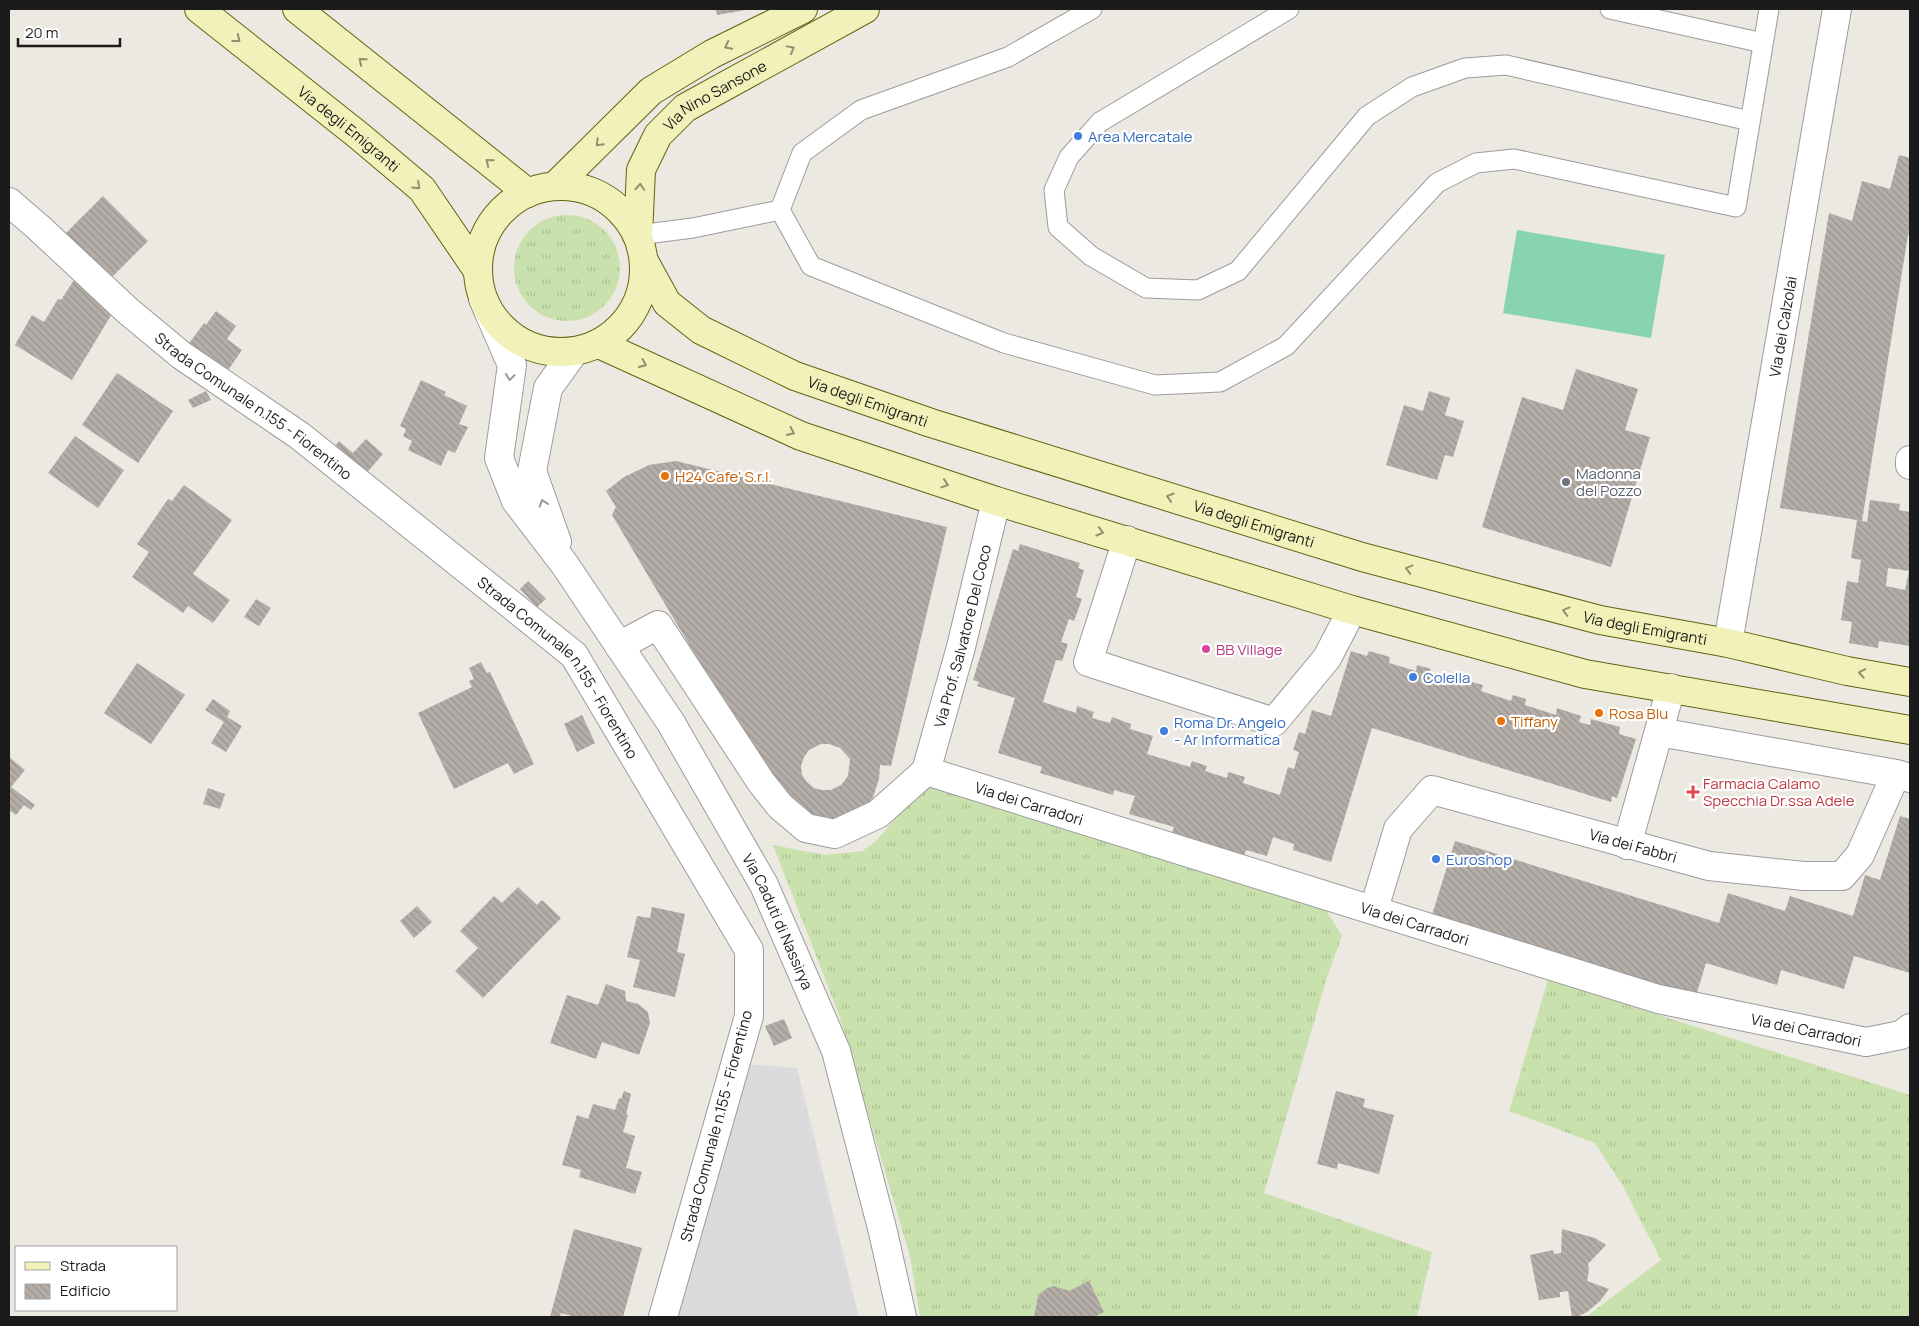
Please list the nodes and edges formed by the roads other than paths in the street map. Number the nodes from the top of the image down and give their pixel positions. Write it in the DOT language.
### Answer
graph roads {
  1 [pos="199,9"];
  2 [pos="296,9"];
  3 [pos="803,9"];
  4 [pos="1092,9"];
  5 [pos="1289,9"];
  6 [pos="1610,9"];
  7 [pos="1769,9"];
  8 [pos="1837,9"];
  9 [pos="855,11"];
  10 [pos="1763,43"];
  11 [pos="1750,121"];
  12 [pos="555,186"];
  13 [pos="528,193"];
  14 [pos="9,202"];
  15 [pos="780,210"];
  16 [pos="638,235"];
  17 [pos="644,263"];
  18 [pos="478,271"];
  19 [pos="483,300"];
  20 [pos="587,348"];
  21 [pos="1910,460"];
  22 [pos="1910,465"];
  23 [pos="996,501"];
  24 [pos="1127,540"];
  25 [pos="565,565"];
  26 [pos="1352,610"];
  27 [pos="1728,644"];
  28 [pos="619,646"];
  29 [pos="1910,682"];
  30 [pos="1671,688"];
  31 [pos="1910,730"];
  32 [pos="1659,732"];
  33 [pos="926,771"];
  34 [pos="1903,776"];
  35 [pos="1627,845"];
  36 [pos="1374,909"];
  37 [pos="1910,1028"];
  38 [pos="663,1317"];
  39 [pos="902,1317"];
  1 -- 18 [label="main road, Via degli Emigranti, one-way"];
  13 -- 2 [label="main road, one-way"];
  3 -- 12 [label="main road, one-way"];
  4 -- 15 [label="lane"];
  5 -- 11 [label="lane"];
  6 -- 10 [label="lane"];
  7 -- 10 [label="lane"];
  8 -- 27 [label="street, Via dei Calzolai"];
  16 -- 9 [label="main road, Via Nino Sansone, one-way"];
  10 -- 11 [label="lane"];
  11 -- 15 [label="lane"];
  12 -- 13 [label="main road, Via degli Emigranti"];
  12 -- 16 [label="main road, Via degli Emigranti"];
  13 -- 18 [label="main road, Via degli Emigranti"];
  14 -- 38 [label="street, Strada Comunale n.155 - Fiorentino"];
  15 -- 16 [label="lane"];
  16 -- 17 [label="main road, Via degli Emigranti"];
  17 -- 20 [label="main road, Via degli Emigranti"];
  27 -- 17 [label="main road, Via degli Emigranti, one-way"];
  18 -- 19 [label="main road, Via degli Emigranti"];
  19 -- 20 [label="main road, Via degli Emigranti"];
  19 -- 25 [label="street, Via Caduti di Nassirya, one-way"];
  20 -- 23 [label="main road, Via degli Emigranti, one-way"];
  25 -- 20 [label="street, Via Caduti di Nassirya, one-way"];
  21 -- 22 [label="street"];
  23 -- 24 [label="main road, Via degli Emigranti, one-way"];
  23 -- 33 [label="street, Via Prof. Salvatore Del Coco"];
  24 -- 26 [label="main road, Via degli Emigranti"];
  24 -- 26 [label="street"];
  25 -- 28 [label="street, Via Caduti di Nassirya"];
  26 -- 30 [label="main road, Via degli Emigranti"];
  29 -- 27 [label="main road, Via degli Emigranti, one-way"];
  28 -- 33 [label="street"];
  28 -- 39 [label="street, Via Caduti di Nassirya"];
  30 -- 31 [label="main road, Via degli Emigranti"];
  30 -- 32 [label="street"];
  32 -- 34 [label="street"];
  32 -- 35 [label="street"];
  33 -- 36 [label="street, Via dei Carradori"];
  34 -- 35 [label="street, Via dei Fabbri"];
  35 -- 36 [label="street, Via dei Fabbri"];
  36 -- 37 [label="street, Via dei Carradori"];
}
